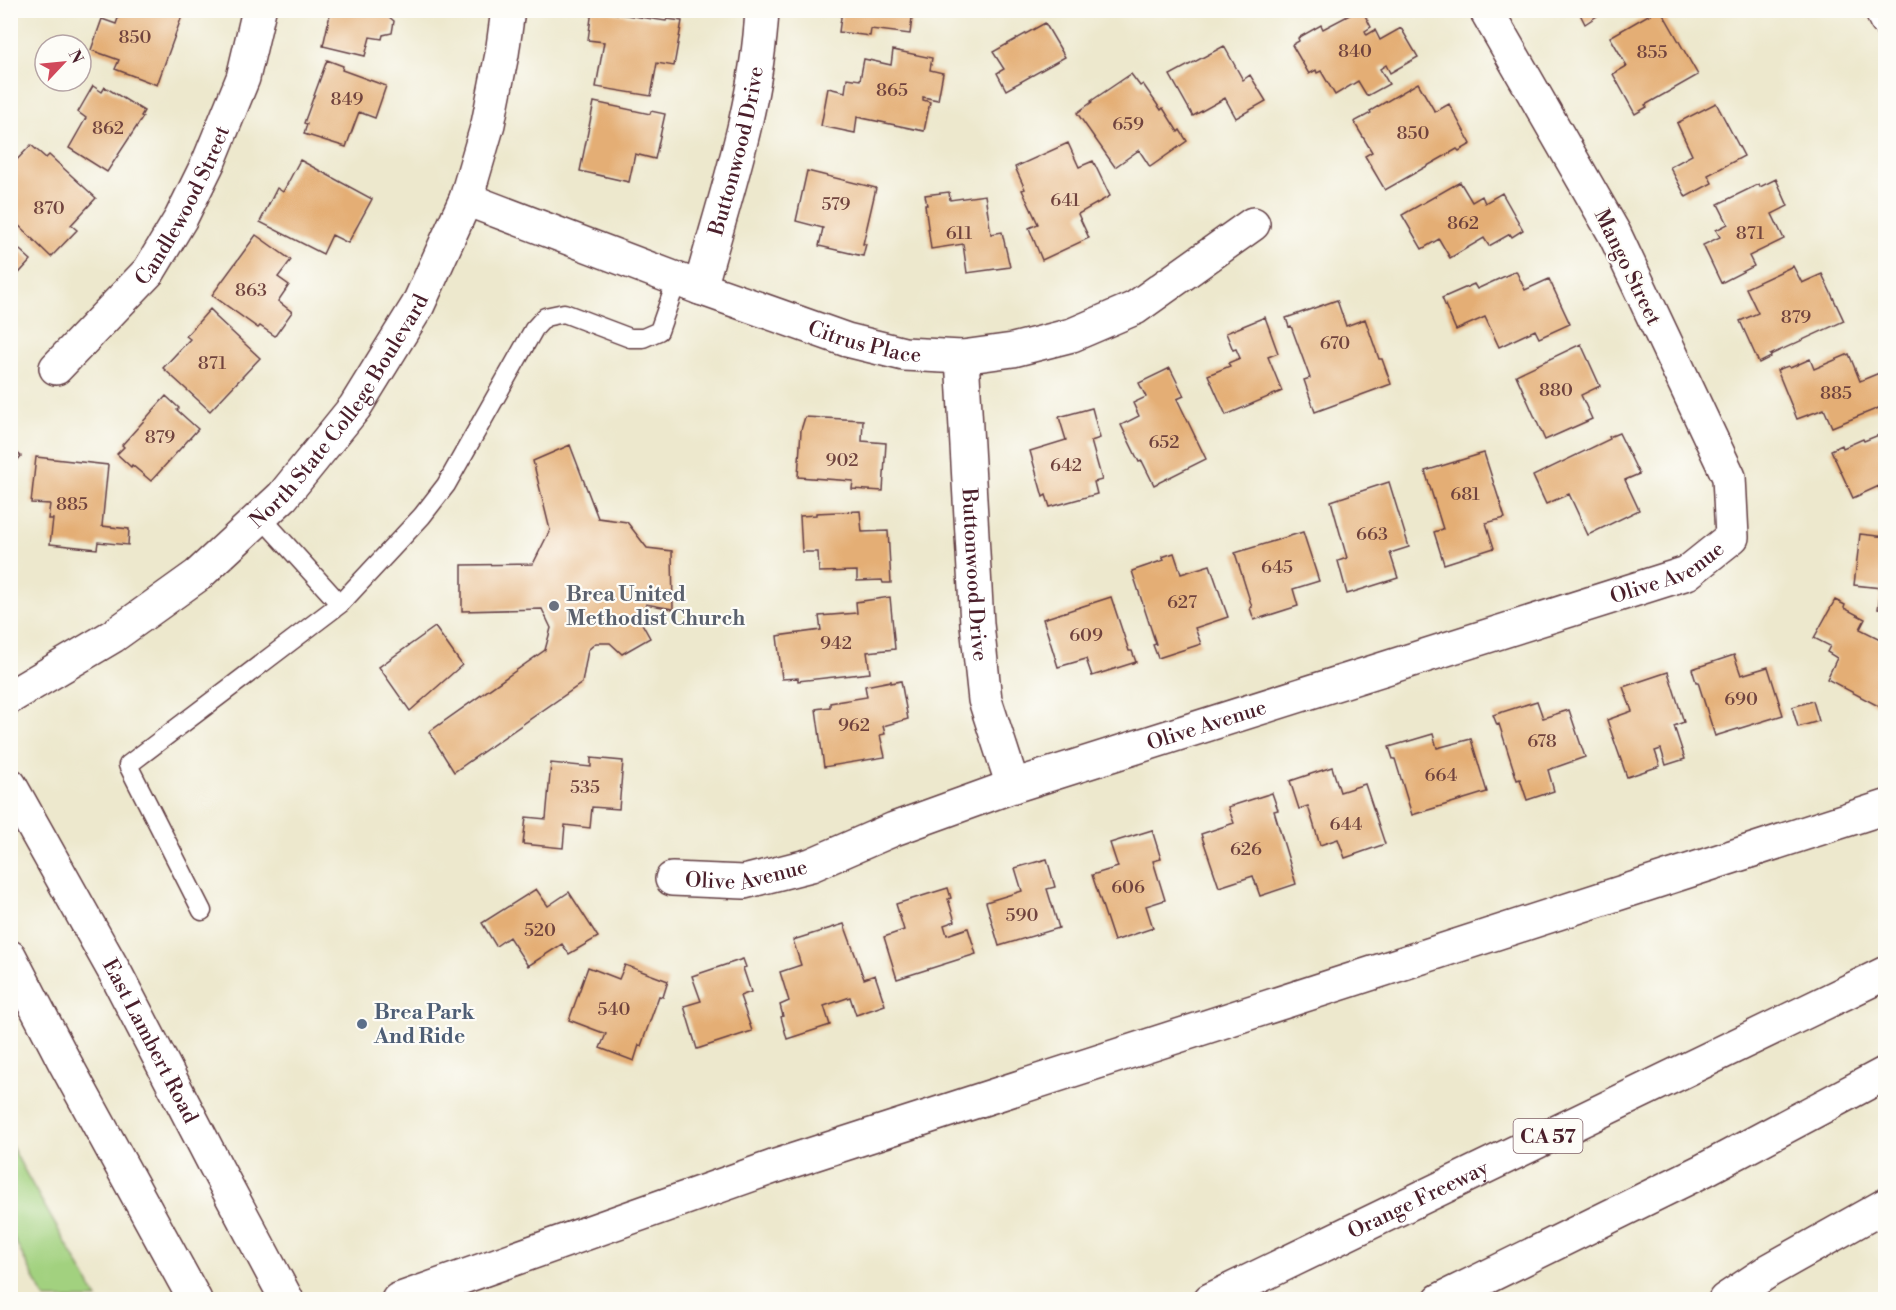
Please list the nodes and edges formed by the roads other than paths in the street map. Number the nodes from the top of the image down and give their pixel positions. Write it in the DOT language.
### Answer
graph roads {
  1 [pos="259,10"];
  2 [pos="508,10"];
  3 [pos="762,10"];
  4 [pos="1486,10"];
  5 [pos="1881,10"];
  6 [pos="1886,20"];
  7 [pos="466,199"];
  8 [pos="1253,224"];
  9 [pos="688,284"];
  10 [pos="962,357"];
  11 [pos="56,368"];
  12 [pos="261,517"];
  13 [pos="1732,537"];
  14 [pos="340,604"];
  15 [pos="10,697"];
  16 [pos="10,785"];
  17 [pos="1013,786"];
  18 [pos="1886,807"];
  19 [pos="672,879"];
  20 [pos="202,910"];
  21 [pos="10,957"];
  22 [pos="1886,973"];
  23 [pos="1886,1073"];
  24 [pos="1704,1170"];
  25 [pos="1886,1205"];
  26 [pos="195,1299"];
  27 [pos="287,1299"];
  28 [pos="398,1299"];
  29 [pos="1210,1299"];
  30 [pos="1440,1299"];
  31 [pos="1491,1299"];
  32 [pos="1725,1299"];
  1 -- 11 [label="main road, Candlewood Street"];
  2 -- 7 [label="main road, North State College Boulevard"];
  3 -- 9 [label="main road, Buttonwood Drive"];
  4 -- 13 [label="main road, Mango Street"];
  5 -- 6 [label="main road"];
  7 -- 9 [label="main road, Citrus Place"];
  7 -- 12 [label="main road, North State College Boulevard"];
  8 -- 10 [label="main road, Citrus Place"];
  9 -- 10 [label="main road, Citrus Place"];
  9 -- 14 [label="lane"];
  10 -- 17 [label="main road, Buttonwood Drive"];
  12 -- 14 [label="lane"];
  12 -- 15 [label="main road, North State College Boulevard"];
  13 -- 17 [label="main road, Olive Avenue"];
  14 -- 20 [label="lane"];
  16 -- 27 [label="main road, East Lambert Road"];
  17 -- 19 [label="main road, Olive Avenue"];
  18 -- 28 [label="main road"];
  21 -- 26 [label="main road"];
  22 -- 29 [label="main road, Orange Freeway / CA 57"];
  23 -- 24 [label="main road"];
  24 -- 30 [label="main road"];
  24 -- 31 [label="main road"];
  25 -- 32 [label="main road"];
}
